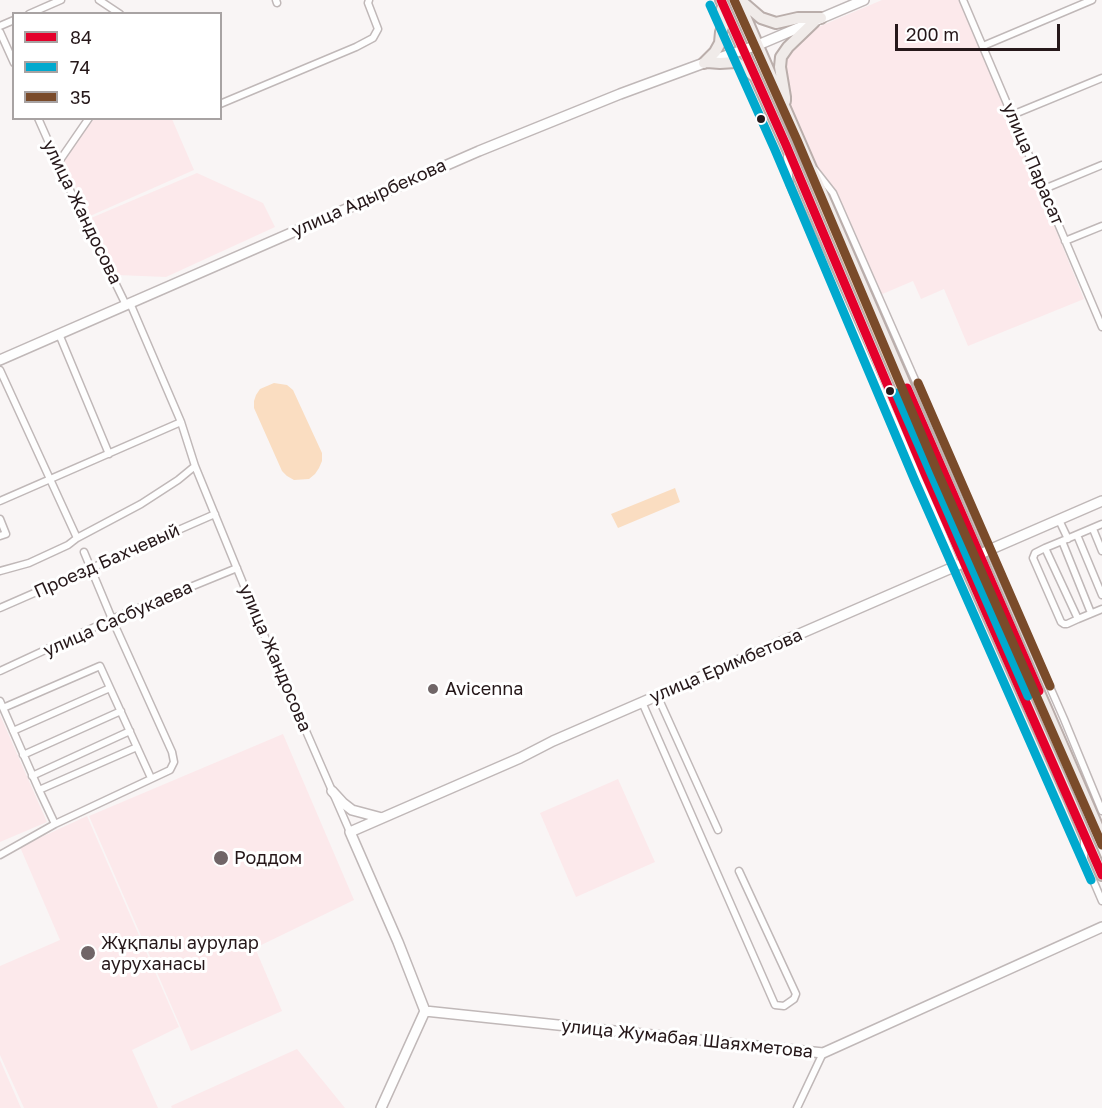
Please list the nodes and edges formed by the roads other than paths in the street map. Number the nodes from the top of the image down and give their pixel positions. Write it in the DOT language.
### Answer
graph roads {
  1 [pos="61,0"];
  2 [pos="99,0"];
  3 [pos="369,0"];
  4 [pos="721,0"];
  5 [pos="739,0"];
  6 [pos="864,0"];
  7 [pos="963,0"];
  8 [pos="1092,0"];
  9 [pos="34,12"];
  10 [pos="117,12"];
  11 [pos="817,20"];
  12 [pos="0,32"];
  13 [pos="758,45"];
  14 [pos="983,46"];
  15 [pos="744,50"];
  16 [pos="12,59"];
  17 [pos="706,63"];
  18 [pos="756,76"];
  19 [pos="1102,78"];
  20 [pos="222,103"];
  21 [pos="784,107"];
  22 [pos="1012,115"];
  23 [pos="39,120"];
  24 [pos="88,120"];
  25 [pos="786,145"];
  26 [pos="806,158"];
  27 [pos="58,163"];
  28 [pos="1102,165"];
  29 [pos="1044,189"];
  30 [pos="1102,226"];
  31 [pos="1065,241"];
  32 [pos="128,304"];
  33 [pos="1099,313"];
  34 [pos="1102,327"];
  35 [pos="59,334"];
  36 [pos="0,360"];
  37 [pos="0,370"];
  38 [pos="181,422"];
  39 [pos="109,454"];
  40 [pos="195,466"];
  41 [pos="941,468"];
  42 [pos="926,476"];
  43 [pos="51,480"];
  44 [pos="0,501"];
  45 [pos="929,501"];
  46 [pos="1102,501"];
  47 [pos="215,514"];
  48 [pos="0,519"];
  49 [pos="944,519"];
  50 [pos="1059,520"];
  51 [pos="1102,524"];
  52 [pos="1093,529"];
  53 [pos="1077,535"];
  54 [pos="0,536"];
  55 [pos="77,538"];
  56 [pos="1065,540"];
  57 [pos="1046,548"];
  58 [pos="1102,551"];
  59 [pos="84,552"];
  60 [pos="984,552"];
  61 [pos="960,564"];
  62 [pos="90,568"];
  63 [pos="237,568"];
  64 [pos="0,571"];
  65 [pos="1102,595"];
  66 [pos="0,608"];
  67 [pos="1102,609"];
  68 [pos="1091,613"];
  69 [pos="112,619"];
  70 [pos="1078,619"];
  71 [pos="0,671"];
  72 [pos="110,688"];
  73 [pos="657,695"];
  74 [pos="642,702"];
  75 [pos="2,704"];
  76 [pos="121,711"];
  77 [pos="13,731"];
  78 [pos="130,731"];
  79 [pos="137,747"];
  80 [pos="23,755"];
  81 [pos="32,776"];
  82 [pos="151,778"];
  83 [pos="39,790"];
  84 [pos="332,791"];
  85 [pos="1083,792"];
  86 [pos="1069,798"];
  87 [pos="1102,811"];
  88 [pos="382,818"];
  89 [pos="55,824"];
  90 [pos="718,830"];
  91 [pos="350,832"];
  92 [pos="1084,834"];
  93 [pos="1102,837"];
  94 [pos="0,855"];
  95 [pos="739,871"];
  96 [pos="1102,875"];
  97 [pos="1102,901"];
  98 [pos="1102,927"];
  99 [pos="425,1011"];
  100 [pos="823,1053"];
  101 [pos="381,1108"];
  102 [pos="797,1108"];
  1 -- 9 [label="street"];
  2 -- 10 [label="street"];
  3 -- 20 [label="street"];
  4 -- 15 [label="main road"];
  4 -- 17 [label="main road"];
  5 -- 11 [label="main road"];
  5 -- 13 [label="main road"];
  6 -- 11 [label="street, улица Адырбекова"];
  7 -- 14 [label="street, улица Парасат"];
  8 -- 14 [label="street"];
  11 -- 13 [label="street, улица Адырбекова"];
  11 -- 21 [label="main road"];
  12 -- 16 [label="street"];
  13 -- 15 [label="street, улица Адырбекова"];
  13 -- 21 [label="main road"];
  14 -- 22 [label="street, улица Парасат"];
  15 -- 17 [label="street, улица Адырбекова"];
  15 -- 18 [label="main road"];
  17 -- 18 [label="main road"];
  17 -- 32 [label="street, улица Адырбекова"];
  18 -- 25 [label="main road"];
  19 -- 22 [label="street"];
  21 -- 26 [label="main road"];
  22 -- 29 [label="street, улица Парасат"];
  23 -- 27 [label="street, улица Жандосова"];
  24 -- 27 [label="street"];
  25 -- 42 [label="main road"];
  25 -- 45 [label="street"];
  26 -- 41 [label="main road"];
  26 -- 60 [label="street"];
  27 -- 32 [label="street, улица Жандосова"];
  28 -- 29 [label="street"];
  29 -- 31 [label="street, улица Парасат"];
  30 -- 31 [label="street"];
  31 -- 33 [label="street, улица Парасат"];
  32 -- 35 [label="street, улица Адырбекова"];
  32 -- 38 [label="street, улица Жандосова"];
  33 -- 34 [label="street, улица Парасат"];
  35 -- 36 [label="street, улица Адырбекова"];
  35 -- 39 [label="street"];
  37 -- 43 [label="street"];
  38 -- 39 [label="street"];
  38 -- 40 [label="street, улица Жандосова"];
  39 -- 43 [label="street"];
  40 -- 47 [label="street, улица Жандосова"];
  40 -- 55 [label="street"];
  41 -- 42 [label="main road"];
  41 -- 60 [label="main road"];
  42 -- 49 [label="main road"];
  43 -- 44 [label="street"];
  43 -- 55 [label="street"];
  45 -- 49 [label="street"];
  45 -- 61 [label="street"];
  46 -- 50 [label="street, улица Еримбетова"];
  47 -- 62 [label="street, Проезд Бахчевый"];
  47 -- 63 [label="street, улица Жандосова"];
  48 -- 54 [label="street"];
  49 -- 61 [label="main road"];
  50 -- 56 [label="street"];
  50 -- 60 [label="street, улица Еримбетова"];
  51 -- 52 [label="street"];
  52 -- 53 [label="street"];
  52 -- 58 [label="street"];
  53 -- 56 [label="street"];
  53 -- 65 [label="street"];
  55 -- 64 [label="street"];
  56 -- 57 [label="street"];
  56 -- 68 [label="street"];
  57 -- 70 [label="street"];
  57 -- 70 [label="street"];
  59 -- 62 [label="street"];
  60 -- 61 [label="street, улица Еримбетова"];
  60 -- 85 [label="main road"];
  60 -- 87 [label="street"];
  61 -- 73 [label="street, улица Еримбетова"];
  61 -- 86 [label="main road"];
  62 -- 66 [label="street, Проезд Бахчевый"];
  62 -- 69 [label="street"];
  63 -- 69 [label="street, улица Сасбукаева"];
  63 -- 84 [label="street, улица Жандосова"];
  67 -- 68 [label="street"];
  68 -- 70 [label="street"];
  69 -- 71 [label="street, улица Сасбукаева"];
  69 -- 82 [label="street"];
  72 -- 75 [label="street"];
  72 -- 76 [label="street"];
  72 -- 77 [label="street"];
  73 -- 74 [label="street, улица Еримбетова"];
  73 -- 90 [label="street"];
  74 -- 88 [label="street, улица Еримбетова"];
  74 -- 95 [label="street"];
  75 -- 77 [label="street"];
  76 -- 78 [label="street"];
  76 -- 80 [label="street"];
  77 -- 80 [label="street"];
  78 -- 79 [label="street"];
  78 -- 81 [label="street"];
  79 -- 82 [label="street"];
  79 -- 83 [label="street"];
  80 -- 81 [label="street"];
  81 -- 83 [label="street"];
  82 -- 89 [label="street"];
  83 -- 89 [label="street"];
  84 -- 88 [label="street"];
  84 -- 91 [label="street, улица Жандосова"];
  85 -- 86 [label="main road"];
  85 -- 93 [label="main road"];
  86 -- 92 [label="main road"];
  88 -- 91 [label="street, улица Еримбетова"];
  89 -- 94 [label="street"];
  91 -- 99 [label="street, улица Жандосова"];
  92 -- 96 [label="main road"];
  92 -- 97 [label="street"];
  98 -- 100 [label="street, улица Жумабая Шаяхметова"];
  99 -- 100 [label="street, улица Жумабая Шаяхметова"];
  99 -- 101 [label="street"];
  100 -- 102 [label="street"];
}
